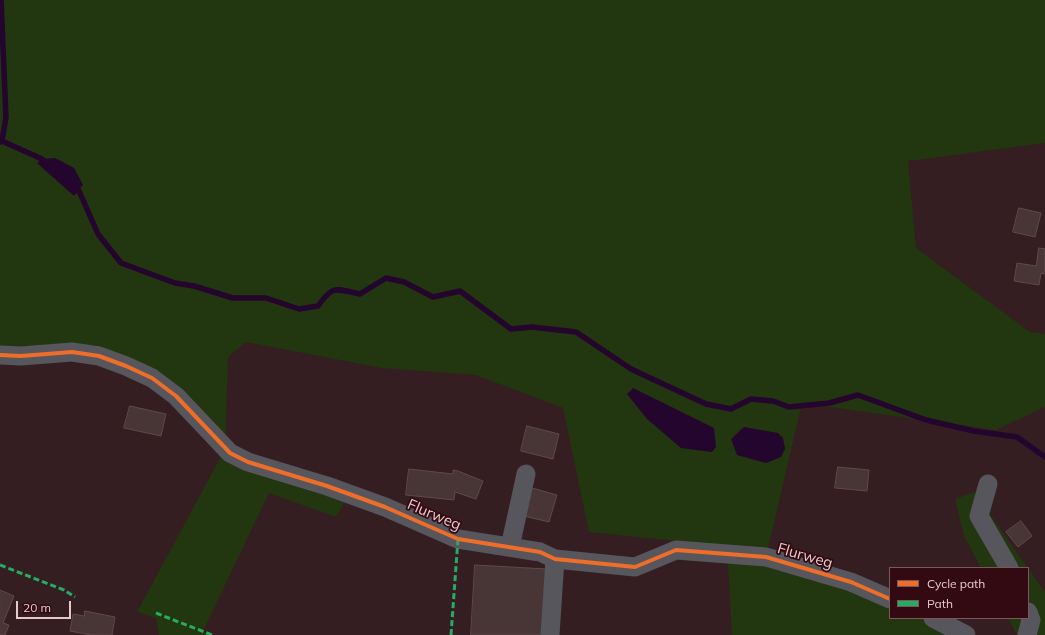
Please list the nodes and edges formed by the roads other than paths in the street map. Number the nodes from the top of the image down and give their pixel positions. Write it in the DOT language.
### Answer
graph roads {
  1 [pos="0,355"];
  2 [pos="526,474"];
  3 [pos="988,484"];
  4 [pos="510,547"];
  5 [pos="555,559"];
  6 [pos="1008,567"];
  7 [pos="889,599"];
  8 [pos="1029,616"];
  9 [pos="935,619"];
  10 [pos="550,635"];
  11 [pos="966,635"];
  12 [pos="1027,635"];
  1 -- 4 [label="street, Flurweg"];
  2 -- 4 [label="street"];
  3 -- 6 [label="street"];
  4 -- 5 [label="street, Flurweg"];
  5 -- 7 [label="street, Flurweg"];
  5 -- 10 [label="street"];
  8 -- 12 [label="street"];
  9 -- 11 [label="street"];
}
